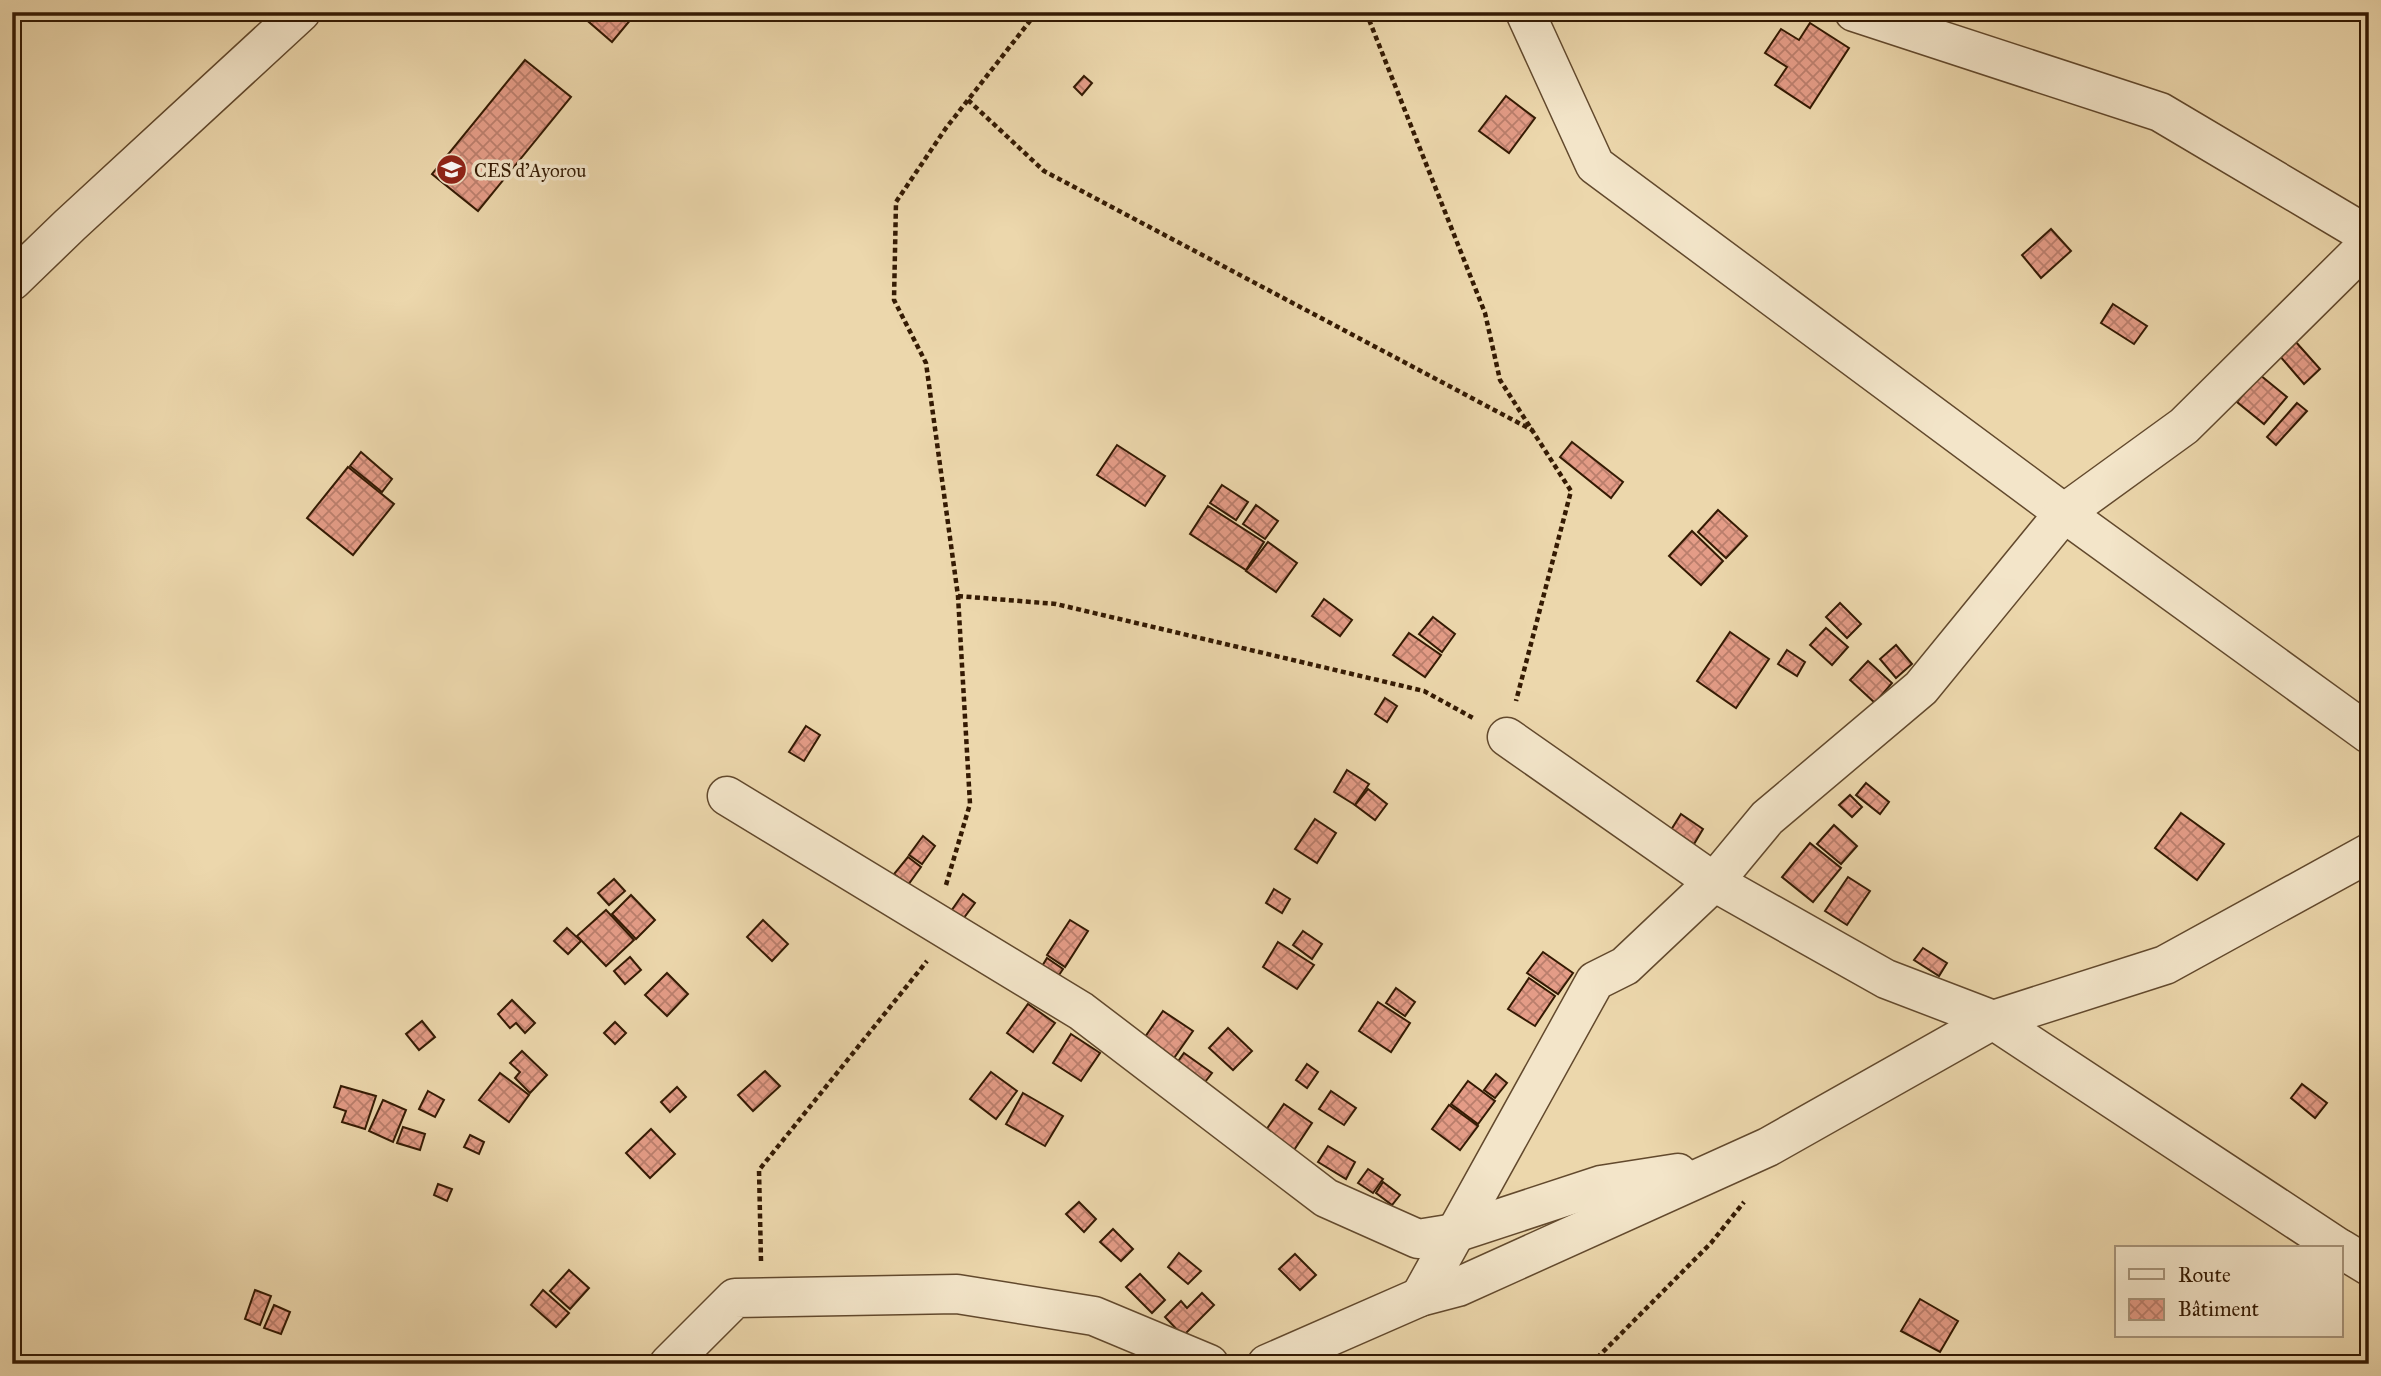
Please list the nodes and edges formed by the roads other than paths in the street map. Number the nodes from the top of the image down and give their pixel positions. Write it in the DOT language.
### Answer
graph roads {
  1 [pos="301,12"];
  2 [pos="1525,12"];
  3 [pos="1854,12"];
  4 [pos="2369,236"];
  5 [pos="2369,243"];
  6 [pos="12,281"];
  7 [pos="2064,513"];
  8 [pos="2369,734"];
  9 [pos="1507,737"];
  10 [pos="727,796"];
  11 [pos="2369,853"];
  12 [pos="1714,882"];
  13 [pos="1993,1020"];
  14 [pos="1729,1165"];
  15 [pos="1455,1233"];
  16 [pos="2335,1246"];
  17 [pos="2342,1250"];
  18 [pos="2369,1266"];
  19 [pos="1420,1297"];
  20 [pos="669,1364"];
  21 [pos="1209,1364"];
  22 [pos="1267,1364"];
  1 -- 6 [label="street"];
  2 -- 7 [label="street"];
  3 -- 4 [label="street"];
  5 -- 7 [label="street"];
  7 -- 8 [label="street"];
  7 -- 12 [label="street"];
  9 -- 12 [label="street"];
  10 -- 15 [label="street"];
  11 -- 13 [label="street"];
  12 -- 13 [label="street"];
  12 -- 15 [label="street"];
  13 -- 14 [label="street"];
  13 -- 16 [label="street"];
  14 -- 15 [label="street"];
  14 -- 19 [label="street"];
  15 -- 19 [label="street"];
  17 -- 18 [label="street"];
  19 -- 22 [label="street"];
  20 -- 21 [label="street"];
}
